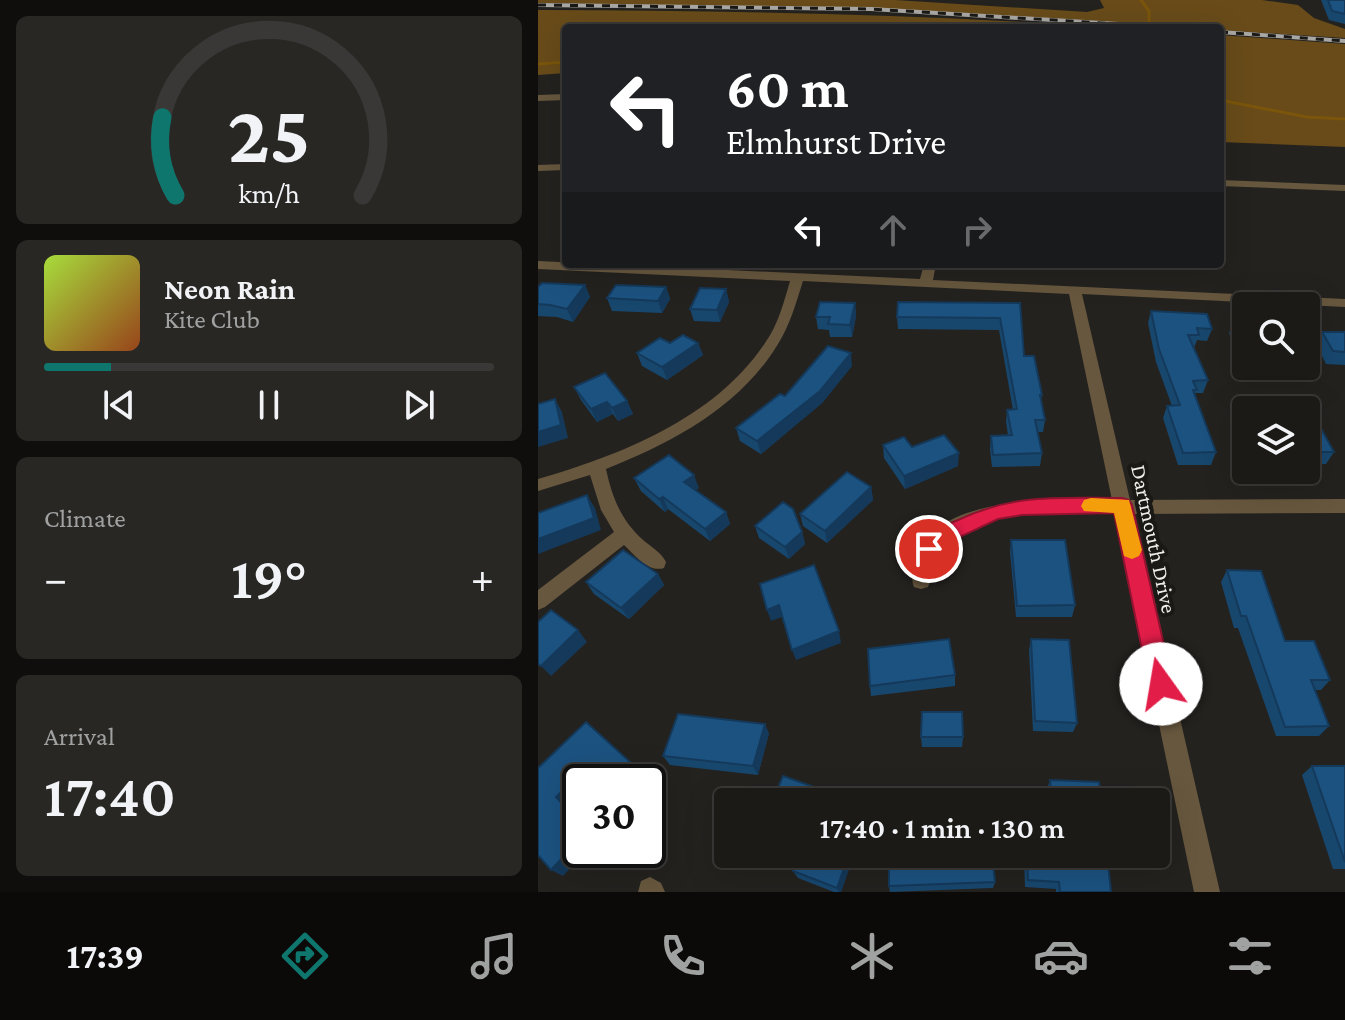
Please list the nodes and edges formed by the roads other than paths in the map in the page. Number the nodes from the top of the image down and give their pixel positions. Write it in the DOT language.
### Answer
graph roads {
  1 [pos="562,97"];
  2 [pos="538,98"];
  3 [pos="562,167"];
  4 [pos="538,168"];
  5 [pos="1224,183"];
  6 [pos="1345,188"];
  7 [pos="538,265"];
  8 [pos="562,266"];
  9 [pos="609,268"];
  10 [pos="929,268"];
  11 [pos="798,276"];
  12 [pos="926,282"];
  13 [pos="1075,290"];
  14 [pos="1345,303"];
  15 [pos="597,466"];
  16 [pos="538,485"];
  17 [pos="1122,505"];
  18 [pos="1345,506"];
  19 [pos="624,535"];
  20 [pos="657,562"];
  21 [pos="921,581"];
  22 [pos="538,601"];
  23 [pos="1207,892"];
  1 -- 2 [label="street"];
  3 -- 4 [label="street"];
  5 -- 6 [label="street"];
  7 -- 8 [label="street"];
  9 -- 11 [label="street"];
  10 -- 12 [label="street"];
  11 -- 12 [label="street"];
  11 -- 15 [label="street"];
  12 -- 13 [label="street"];
  13 -- 14 [label="street"];
  13 -- 17 [label="street, Dartmouth Drive"];
  15 -- 16 [label="street"];
  15 -- 19 [label="street"];
  17 -- 18 [label="street"];
  17 -- 21 [label="street"];
  17 -- 23 [label="street, Dartmouth Drive"];
  19 -- 20 [label="street"];
  19 -- 22 [label="street"];
}
